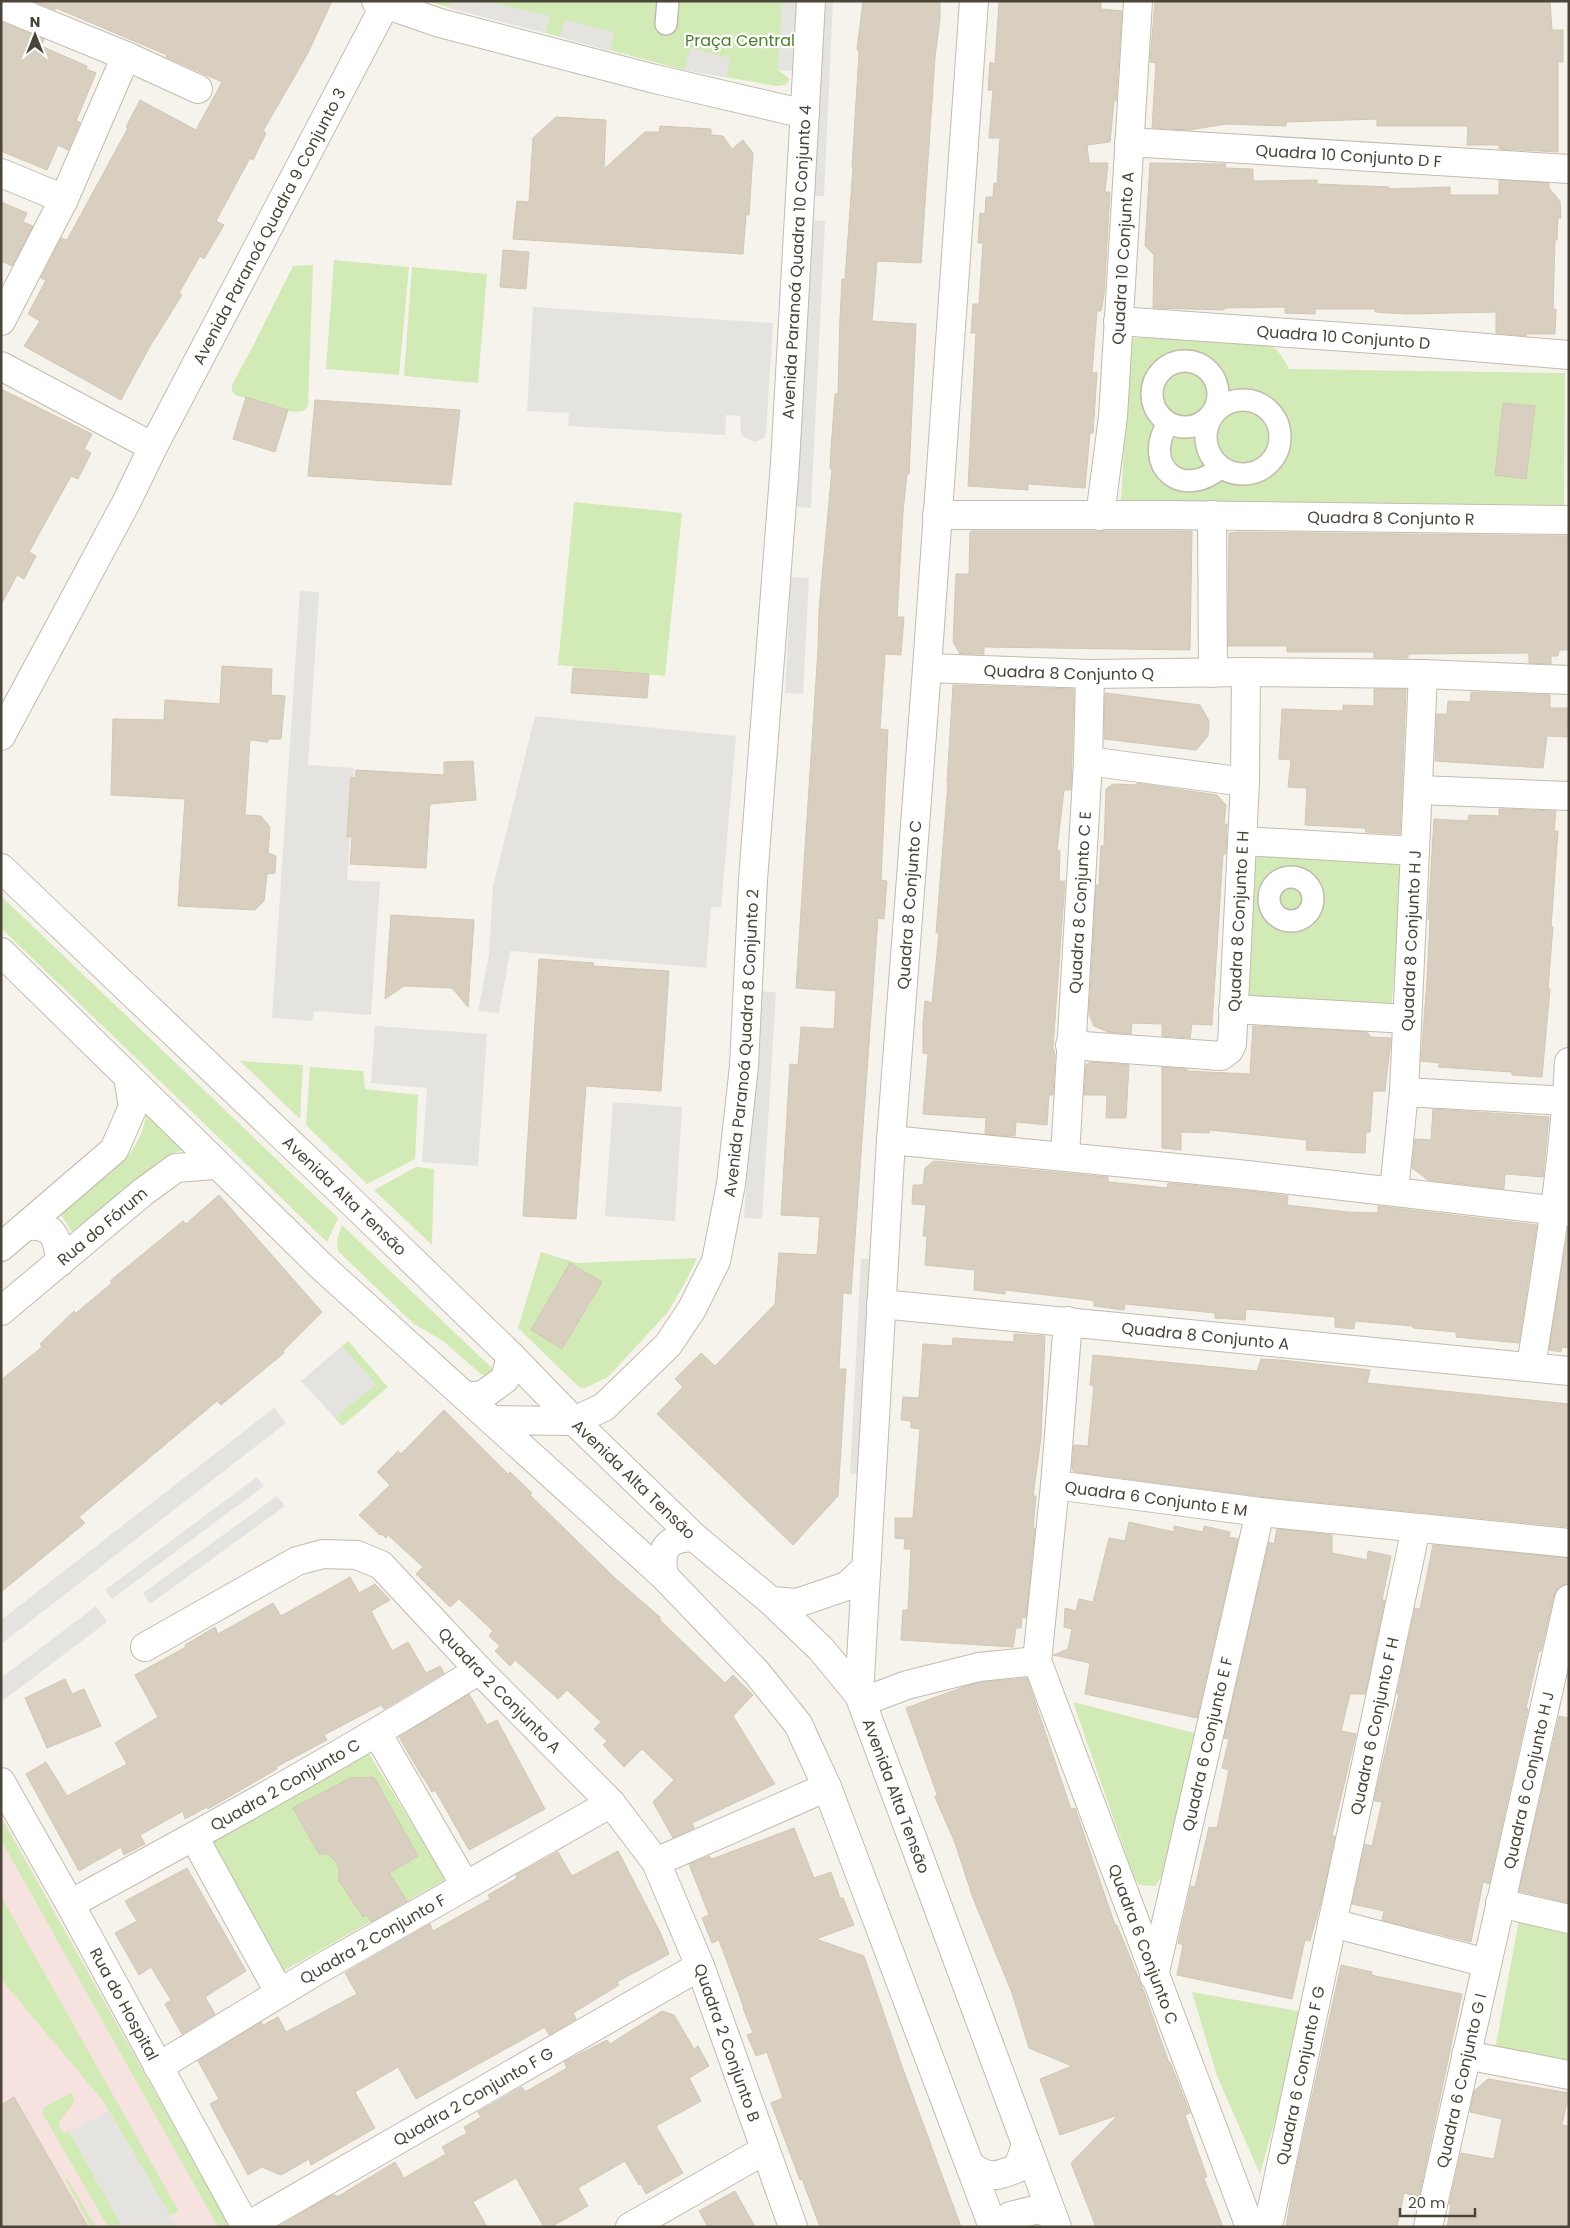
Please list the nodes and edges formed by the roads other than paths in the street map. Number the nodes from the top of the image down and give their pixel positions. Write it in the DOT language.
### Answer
graph roads {
  1 [pos="668,1"];
  2 [pos="811,1"];
  3 [pos="974,1"];
  4 [pos="1138,1"];
  5 [pos="382,3"];
  6 [pos="1,6"];
  7 [pos="666,24"];
  8 [pos="126,56"];
  9 [pos="198,88"];
  10 [pos="805,114"];
  11 [pos="1129,142"];
  12 [pos="1569,169"];
  13 [pos="1,174"];
  14 [pos="64,199"];
  15 [pos="1,321"];
  16 [pos="1118,321"];
  17 [pos="1569,355"];
  18 [pos="1,366"];
  19 [pos="1213,414"];
  20 [pos="1168,423"];
  21 [pos="153,447"];
  22 [pos="1221,468"];
  23 [pos="937,515"];
  24 [pos="1212,515"];
  25 [pos="1100,516"];
  26 [pos="1569,520"];
  27 [pos="781,523"];
  28 [pos="927,668"];
  29 [pos="1246,672"];
  30 [pos="1213,673"];
  31 [pos="1090,674"];
  32 [pos="1423,674"];
  33 [pos="1569,680"];
  34 [pos="1,736"];
  35 [pos="1088,761"];
  36 [pos="1245,782"];
  37 [pos="1419,790"];
  38 [pos="1569,796"];
  39 [pos="1242,841"];
  40 [pos="1415,851"];
  41 [pos="1,868"];
  42 [pos="1,952"];
  43 [pos="1233,1009"];
  44 [pos="1407,1018"];
  45 [pos="1070,1045"];
  46 [pos="1569,1062"];
  47 [pos="128,1077"];
  48 [pos="1404,1092"];
  49 [pos="1567,1101"];
  50 [pos="891,1140"];
  51 [pos="1065,1156"];
  52 [pos="215,1165"];
  53 [pos="1394,1192"];
  54 [pos="1562,1212"];
  55 [pos="27,1226"];
  56 [pos="1,1247"];
  57 [pos="60,1262"];
  58 [pos="881,1304"];
  59 [pos="1,1311"];
  60 [pos="1068,1321"];
  61 [pos="511,1356"];
  62 [pos="1531,1366"];
  63 [pos="1569,1371"];
  64 [pos="466,1397"];
  65 [pos="492,1420"];
  66 [pos="574,1421"];
  67 [pos="1055,1485"];
  68 [pos="1260,1512"];
  69 [pos="1416,1528"];
  70 [pos="694,1536"];
  71 [pos="1569,1543"];
  72 [pos="866,1568"];
  73 [pos="664,1576"];
  74 [pos="1569,1599"];
  75 [pos="771,1601"];
  76 [pos="145,1647"];
  77 [pos="1037,1661"];
  78 [pos="479,1670"];
  79 [pos="860,1699"];
  80 [pos="377,1733"];
  81 [pos="1,1782"];
  82 [pos="827,1787"];
  83 [pos="612,1803"];
  84 [pos="194,1837"];
  85 [pos="656,1862"];
  86 [pos="465,1884"];
  87 [pos="1500,1903"];
  88 [pos="70,1904"];
  89 [pos="1569,1919"];
  90 [pos="1332,1923"];
  91 [pos="1487,1963"];
  92 [pos="700,1966"];
  93 [pos="1154,1976"];
  94 [pos="279,1992"];
  95 [pos="1466,2055"];
  96 [pos="158,2067"];
  97 [pos="1569,2075"];
  98 [pos="1026,2144"];
  99 [pos="765,2150"];
  100 [pos="971,2166"];
  101 [pos="1054,2221"];
  102 [pos="246,2227"];
  103 [pos="630,2227"];
  104 [pos="794,2227"];
  105 [pos="993,2227"];
  106 [pos="1004,2227"];
  107 [pos="1250,2227"];
  108 [pos="1268,2227"];
  109 [pos="1428,2227"];
  1 -- 7 [label="street"];
  2 -- 10 [label="street, Avenida Paranoá Quadra 10 Conjunto 4"];
  3 -- 23 [label="street"];
  4 -- 11 [label="street, Quadra 10 Conjunto A"];
  5 -- 10 [label="street"];
  5 -- 21 [label="street, Avenida Paranoá Quadra 9 Conjunto 3"];
  6 -- 8 [label="street"];
  8 -- 9 [label="street"];
  8 -- 14 [label="street"];
  10 -- 27 [label="street, Avenida Paranoá Quadra 10 Conjunto 4"];
  11 -- 12 [label="street, Quadra 10 Conjunto D F"];
  11 -- 16 [label="street, Quadra 10 Conjunto A"];
  13 -- 14 [label="street"];
  14 -- 15 [label="street"];
  16 -- 17 [label="street, Quadra 10 Conjunto D"];
  16 -- 25 [label="street, Quadra 10 Conjunto A"];
  18 -- 21 [label="street"];
  19 -- 20 [label="street"];
  19 -- 20 [label="street"];
  19 -- 22 [label="street"];
  19 -- 22 [label="street"];
  20 -- 22 [label="street"];
  21 -- 34 [label="street, Avenida Paranoá Quadra 9 Conjunto 3"];
  23 -- 25 [label="street"];
  23 -- 28 [label="street, Quadra 8 Conjunto C"];
  24 -- 25 [label="street"];
  24 -- 26 [label="street, Quadra 8 Conjunto R"];
  24 -- 30 [label="street"];
  27 -- 66 [label="street, Avenida Paranoá Quadra 8 Conjunto 2"];
  28 -- 31 [label="street, Quadra 8 Conjunto Q"];
  28 -- 50 [label="street, Quadra 8 Conjunto C"];
  29 -- 30 [label="street"];
  29 -- 32 [label="street"];
  29 -- 36 [label="street, Quadra 8 Conjunto E H"];
  30 -- 31 [label="street, Quadra 8 Conjunto Q"];
  31 -- 35 [label="street"];
  32 -- 33 [label="street"];
  32 -- 37 [label="street, Quadra 8 Conjunto H J"];
  35 -- 36 [label="street"];
  35 -- 45 [label="street, Quadra 8 Conjunto C E"];
  36 -- 39 [label="street, Quadra 8 Conjunto E H"];
  37 -- 38 [label="street"];
  37 -- 40 [label="street, Quadra 8 Conjunto H J"];
  39 -- 40 [label="street"];
  39 -- 43 [label="street, Quadra 8 Conjunto E H"];
  40 -- 44 [label="street, Quadra 8 Conjunto H J"];
  41 -- 61 [label="street, Avenida Alta Tensão"];
  42 -- 47 [label="street"];
  43 -- 44 [label="street"];
  43 -- 45 [label="street, Quadra 8 Conjunto E H"];
  44 -- 48 [label="street, Quadra 8 Conjunto H J"];
  45 -- 51 [label="street"];
  46 -- 49 [label="street"];
  47 -- 52 [label="street"];
  47 -- 55 [label="street"];
  48 -- 49 [label="street"];
  48 -- 53 [label="street, Quadra 8 Conjunto H J"];
  49 -- 54 [label="street"];
  50 -- 51 [label="street"];
  50 -- 58 [label="street, Quadra 8 Conjunto C"];
  51 -- 53 [label="street"];
  52 -- 57 [label="street, Rua do Fórum"];
  52 -- 64 [label="street"];
  53 -- 54 [label="street"];
  54 -- 62 [label="street"];
  55 -- 56 [label="street"];
  55 -- 57 [label="street"];
  57 -- 59 [label="street, Rua do Fórum"];
  58 -- 60 [label="street, Quadra 8 Conjunto A"];
  58 -- 72 [label="street, Quadra 8 Conjunto C"];
  60 -- 62 [label="street, Quadra 8 Conjunto A"];
  60 -- 67 [label="street"];
  61 -- 64 [label="street"];
  61 -- 66 [label="street, Avenida Alta Tensão"];
  62 -- 63 [label="street, Quadra 8 Conjunto A"];
  64 -- 65 [label="street"];
  65 -- 66 [label="street, Avenida Paranoá Quadra 8 Conjunto 2"];
  65 -- 73 [label="street"];
  66 -- 70 [label="street, Avenida Alta Tensão"];
  67 -- 68 [label="street, Quadra 6 Conjunto E M"];
  67 -- 77 [label="street"];
  68 -- 69 [label="street, Quadra 6 Conjunto E M"];
  68 -- 93 [label="street, Quadra 6 Conjunto E F"];
  69 -- 71 [label="street, Quadra 6 Conjunto E M"];
  69 -- 90 [label="street, Quadra 6 Conjunto F H"];
  70 -- 73 [label="street"];
  70 -- 75 [label="street, Avenida Alta Tensão"];
  72 -- 75 [label="street"];
  72 -- 79 [label="street, Quadra 8 Conjunto C"];
  73 -- 82 [label="street"];
  74 -- 87 [label="street, Quadra 6 Conjunto H J"];
  75 -- 79 [label="street, Avenida Alta Tensão"];
  76 -- 78 [label="street, Quadra 2 Conjunto A"];
  77 -- 79 [label="street"];
  77 -- 93 [label="street, Quadra 6 Conjunto C"];
  78 -- 80 [label="street, Quadra 2 Conjunto C"];
  78 -- 83 [label="street, Quadra 2 Conjunto A"];
  79 -- 98 [label="street, Avenida Alta Tensão"];
  80 -- 84 [label="street, Quadra 2 Conjunto C"];
  80 -- 86 [label="street"];
  81 -- 88 [label="street, Rua do Hospital"];
  82 -- 85 [label="street"];
  82 -- 100 [label="street"];
  83 -- 85 [label="street, Quadra 2 Conjunto A"];
  83 -- 86 [label="street, Quadra 2 Conjunto F"];
  84 -- 88 [label="street, Quadra 2 Conjunto C"];
  84 -- 94 [label="street"];
  85 -- 92 [label="street, Quadra 2 Conjunto B"];
  86 -- 94 [label="street, Quadra 2 Conjunto F"];
  87 -- 89 [label="street"];
  87 -- 91 [label="street, Quadra 6 Conjunto H J"];
  88 -- 96 [label="street, Rua do Hospital"];
  90 -- 91 [label="street"];
  90 -- 108 [label="street, Quadra 6 Conjunto F G"];
  91 -- 95 [label="street, Quadra 6 Conjunto G I"];
  92 -- 99 [label="street, Quadra 2 Conjunto B"];
  92 -- 102 [label="street, Quadra 2 Conjunto F G"];
  93 -- 107 [label="street, Quadra 6 Conjunto C"];
  94 -- 96 [label="street, Quadra 2 Conjunto F"];
  95 -- 97 [label="street"];
  95 -- 109 [label="street, Quadra 6 Conjunto G I"];
  96 -- 102 [label="street, Rua do Hospital"];
  98 -- 100 [label="street"];
  98 -- 101 [label="street, Avenida Alta Tensão"];
  99 -- 103 [label="street"];
  99 -- 104 [label="street, Quadra 2 Conjunto B"];
  100 -- 105 [label="street"];
  101 -- 106 [label="street"];
}
